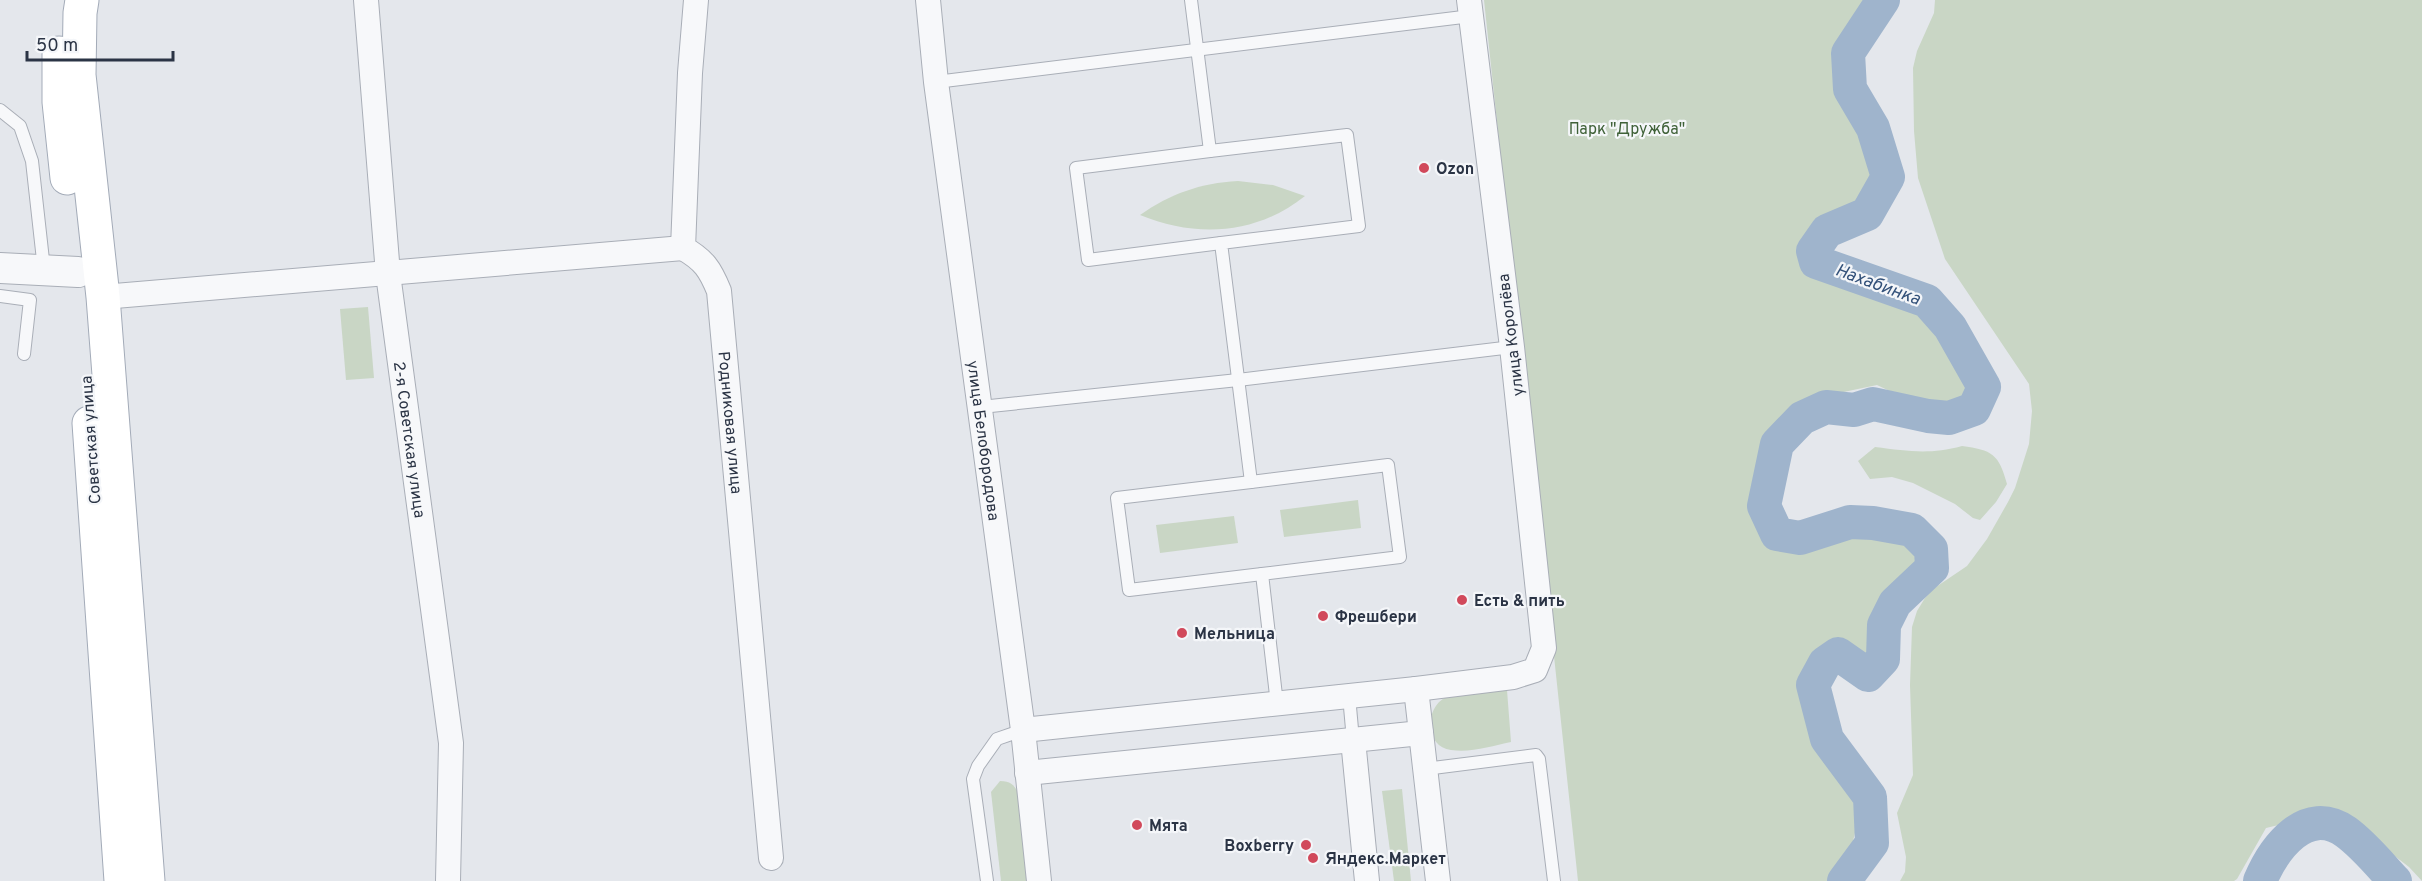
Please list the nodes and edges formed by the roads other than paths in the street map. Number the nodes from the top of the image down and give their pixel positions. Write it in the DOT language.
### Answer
graph roads {
  1 [pos="61,0"];
  2 [pos="82,0"];
  3 [pos="366,0"];
  4 [pos="696,0"];
  5 [pos="928,0"];
  6 [pos="1191,0"];
  7 [pos="1470,8"];
  8 [pos="1197,49"];
  9 [pos="936,82"];
  10 [pos="0,110"];
  11 [pos="1210,151"];
  12 [pos="1221,243"];
  13 [pos="683,248"];
  14 [pos="0,268"];
  15 [pos="44,270"];
  16 [pos="78,272"];
  17 [pos="388,274"];
  18 [pos="0,296"];
  19 [pos="103,297"];
  20 [pos="1512,346"];
  21 [pos="24,354"];
  22 [pos="1238,380"];
  23 [pos="981,407"];
  24 [pos="1251,482"];
  25 [pos="1262,574"];
  26 [pos="1416,689"];
  27 [pos="1349,696"];
  28 [pos="1277,704"];
  29 [pos="1023,730"];
  30 [pos="1421,733"];
  31 [pos="1353,740"];
  32 [pos="1425,769"];
  33 [pos="1027,773"];
  34 [pos="771,858"];
  35 [pos="121,881"];
  36 [pos="148,881"];
  37 [pos="448,881"];
  38 [pos="987,881"];
  39 [pos="1040,881"];
  40 [pos="1367,881"];
  41 [pos="1438,881"];
  42 [pos="1554,881"];
  1 -- 16 [label="main road, Советская улица"];
  2 -- 19 [label="main road, Советская улица"];
  3 -- 17 [label="street, 2-я Советская улица"];
  4 -- 13 [label="street"];
  5 -- 9 [label="street, улица Белобородова"];
  6 -- 8 [label="lane"];
  7 -- 8 [label="lane"];
  7 -- 20 [label="street, улица Королёва"];
  8 -- 9 [label="lane"];
  8 -- 11 [label="lane"];
  9 -- 23 [label="street, улица Белобородова"];
  10 -- 15 [label="lane"];
  11 -- 12 [label="lane"];
  11 -- 12 [label="lane"];
  12 -- 22 [label="lane"];
  13 -- 17 [label="street"];
  13 -- 34 [label="street, Родниковая улица"];
  14 -- 15 [label="street"];
  15 -- 16 [label="street"];
  16 -- 35 [label="main road, Советская улица"];
  17 -- 19 [label="street"];
  17 -- 37 [label="street, 2-я Советская улица"];
  18 -- 21 [label="lane"];
  19 -- 36 [label="main road, Советская улица"];
  20 -- 22 [label="lane"];
  20 -- 26 [label="street, улица Королёва"];
  22 -- 23 [label="lane"];
  22 -- 24 [label="lane"];
  23 -- 29 [label="street, улица Белобородова"];
  24 -- 25 [label="lane"];
  24 -- 25 [label="lane"];
  25 -- 28 [label="lane"];
  26 -- 27 [label="street"];
  26 -- 30 [label="street"];
  27 -- 28 [label="street"];
  27 -- 31 [label="lane"];
  28 -- 29 [label="street"];
  29 -- 33 [label="street, улица Белобородова"];
  29 -- 38 [label="lane"];
  30 -- 31 [label="street"];
  30 -- 32 [label="street"];
  31 -- 33 [label="street"];
  31 -- 40 [label="street"];
  32 -- 41 [label="street"];
  32 -- 42 [label="lane"];
  33 -- 39 [label="street, улица Белобородова"];
}
